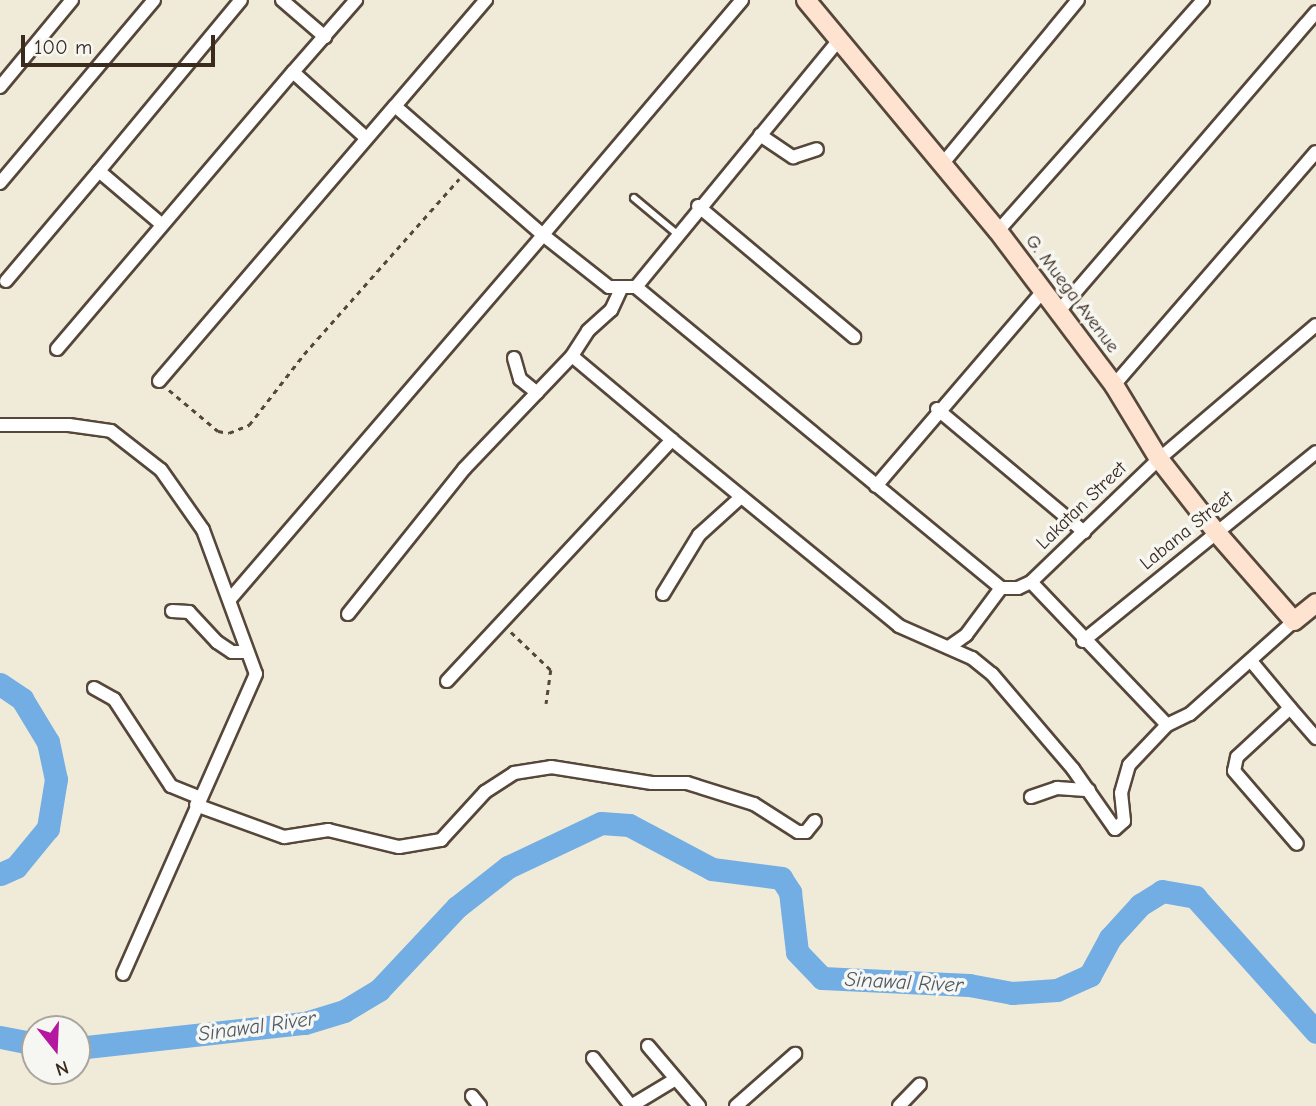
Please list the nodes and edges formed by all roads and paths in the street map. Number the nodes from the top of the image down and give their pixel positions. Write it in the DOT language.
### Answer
graph roads {
  1 [pos="72,0"];
  2 [pos="153,0"];
  3 [pos="242,0"];
  4 [pos="282,0"];
  5 [pos="356,0"];
  6 [pos="486,0"];
  7 [pos="742,0"];
  8 [pos="806,0"];
  9 [pos="1078,0"];
  10 [pos="1203,0"];
  11 [pos="1316,12"];
  12 [pos="325,37"];
  13 [pos="837,42"];
  14 [pos="293,72"];
  15 [pos="0,87"];
  16 [pos="395,106"];
  17 [pos="760,135"];
  18 [pos="365,137"];
  19 [pos="817,149"];
  20 [pos="1316,152"];
  21 [pos="944,162"];
  22 [pos="468,169"];
  23 [pos="99,171"];
  24 [pos="0,183"];
  25 [pos="634,198"];
  26 [pos="698,206"];
  27 [pos="160,223"];
  28 [pos="998,231"];
  29 [pos="676,233"];
  30 [pos="543,235"];
  31 [pos="6,281"];
  32 [pos="636,287"];
  33 [pos="621,289"];
  34 [pos="1042,292"];
  35 [pos="1059,311"];
  36 [pos="1316,325"];
  37 [pos="854,337"];
  38 [pos="57,349"];
  39 [pos="572,356"];
  40 [pos="513,358"];
  41 [pos="159,381"];
  42 [pos="1114,385"];
  43 [pos="537,393"];
  44 [pos="937,410"];
  45 [pos="0,425"];
  46 [pos="672,440"];
  47 [pos="1316,452"];
  48 [pos="1159,459"];
  49 [pos="876,486"];
  50 [pos="740,498"];
  51 [pos="1084,532"];
  52 [pos="1216,532"];
  53 [pos="1031,582"];
  54 [pos="1001,588"];
  55 [pos="663,594"];
  56 [pos="231,598"];
  57 [pos="1316,603"];
  58 [pos="172,611"];
  59 [pos="348,614"];
  60 [pos="501,620"];
  61 [pos="1294,621"];
  62 [pos="1083,641"];
  63 [pos="949,647"];
  64 [pos="247,652"];
  65 [pos="1251,661"];
  66 [pos="447,681"];
  67 [pos="94,688"];
  68 [pos="546,704"];
  69 [pos="1290,708"];
  70 [pos="1167,725"];
  71 [pos="1316,738"];
  72 [pos="1089,790"];
  73 [pos="1031,797"];
  74 [pos="197,801"];
  75 [pos="815,821"];
  76 [pos="1297,844"];
  77 [pos="123,974"];
  78 [pos="648,1046"];
  79 [pos="795,1054"];
  80 [pos="593,1058"];
  81 [pos="676,1079"];
  82 [pos="920,1084"];
  83 [pos="631,1106"];
  84 [pos="699,1106"];
  85 [pos="736,1106"];
  86 [pos="899,1106"];
  1 -- 15 [label="street"];
  2 -- 24 [label="street"];
  3 -- 23 [label="street"];
  4 -- 12 [label="street"];
  5 -- 12 [label="street"];
  6 -- 16 [label="street"];
  7 -- 30 [label="street"];
  8 -- 13 [label="street, G. Muega Avenue"];
  9 -- 21 [label="street"];
  10 -- 28 [label="street"];
  11 -- 35 [label="street"];
  12 -- 14 [label="street"];
  13 -- 17 [label="street"];
  13 -- 21 [label="street, G. Muega Avenue"];
  14 -- 18 [label="street"];
  14 -- 27 [label="street"];
  16 -- 18 [label="street"];
  16 -- 22 [label="street"];
  17 -- 19 [label="street"];
  17 -- 26 [label="street"];
  18 -- 41 [label="street"];
  20 -- 42 [label="street"];
  21 -- 28 [label="street, G. Muega Avenue"];
  22 -- 30 [label="street"];
  22 -- 41 [label="path"];
  23 -- 27 [label="street"];
  23 -- 31 [label="street"];
  25 -- 29 [label="lane"];
  26 -- 29 [label="street"];
  26 -- 37 [label="street"];
  27 -- 38 [label="street"];
  28 -- 34 [label="street, G. Muega Avenue"];
  29 -- 32 [label="street"];
  30 -- 33 [label="street"];
  30 -- 56 [label="street"];
  32 -- 33 [label="street"];
  32 -- 49 [label="street"];
  33 -- 39 [label="street"];
  34 -- 35 [label="street, G. Muega Avenue"];
  34 -- 44 [label="street"];
  35 -- 42 [label="street, G. Muega Avenue"];
  36 -- 48 [label="street, Lakatan Street"];
  39 -- 43 [label="street"];
  39 -- 46 [label="street"];
  40 -- 43 [label="street"];
  42 -- 48 [label="street, G. Muega Avenue"];
  43 -- 59 [label="street"];
  44 -- 49 [label="street"];
  44 -- 51 [label="street"];
  45 -- 56 [label="street"];
  46 -- 50 [label="street"];
  46 -- 60 [label="street"];
  47 -- 52 [label="street, Labana Street"];
  48 -- 51 [label="street, Lakatan Street"];
  48 -- 52 [label="street, G. Muega Avenue"];
  49 -- 54 [label="street"];
  50 -- 55 [label="street"];
  50 -- 63 [label="street"];
  51 -- 53 [label="street, Lakatan Street"];
  52 -- 61 [label="street, G. Muega Avenue"];
  52 -- 62 [label="street, Labana Street"];
  53 -- 54 [label="street"];
  53 -- 62 [label="street"];
  54 -- 63 [label="street"];
  56 -- 64 [label="street"];
  57 -- 61 [label="street"];
  58 -- 64 [label="street"];
  60 -- 66 [label="street"];
  60 -- 68 [label="path"];
  61 -- 65 [label="street"];
  62 -- 70 [label="street"];
  63 -- 72 [label="street"];
  64 -- 74 [label="street"];
  65 -- 69 [label="street"];
  65 -- 70 [label="street"];
  67 -- 74 [label="street"];
  69 -- 71 [label="street"];
  69 -- 76 [label="street"];
  70 -- 72 [label="street"];
  72 -- 73 [label="street"];
  74 -- 75 [label="street"];
  74 -- 77 [label="street"];
  78 -- 81 [label="street"];
  79 -- 85 [label="street"];
  80 -- 83 [label="street"];
  81 -- 83 [label="street"];
  81 -- 84 [label="street"];
  82 -- 86 [label="street"];
}
